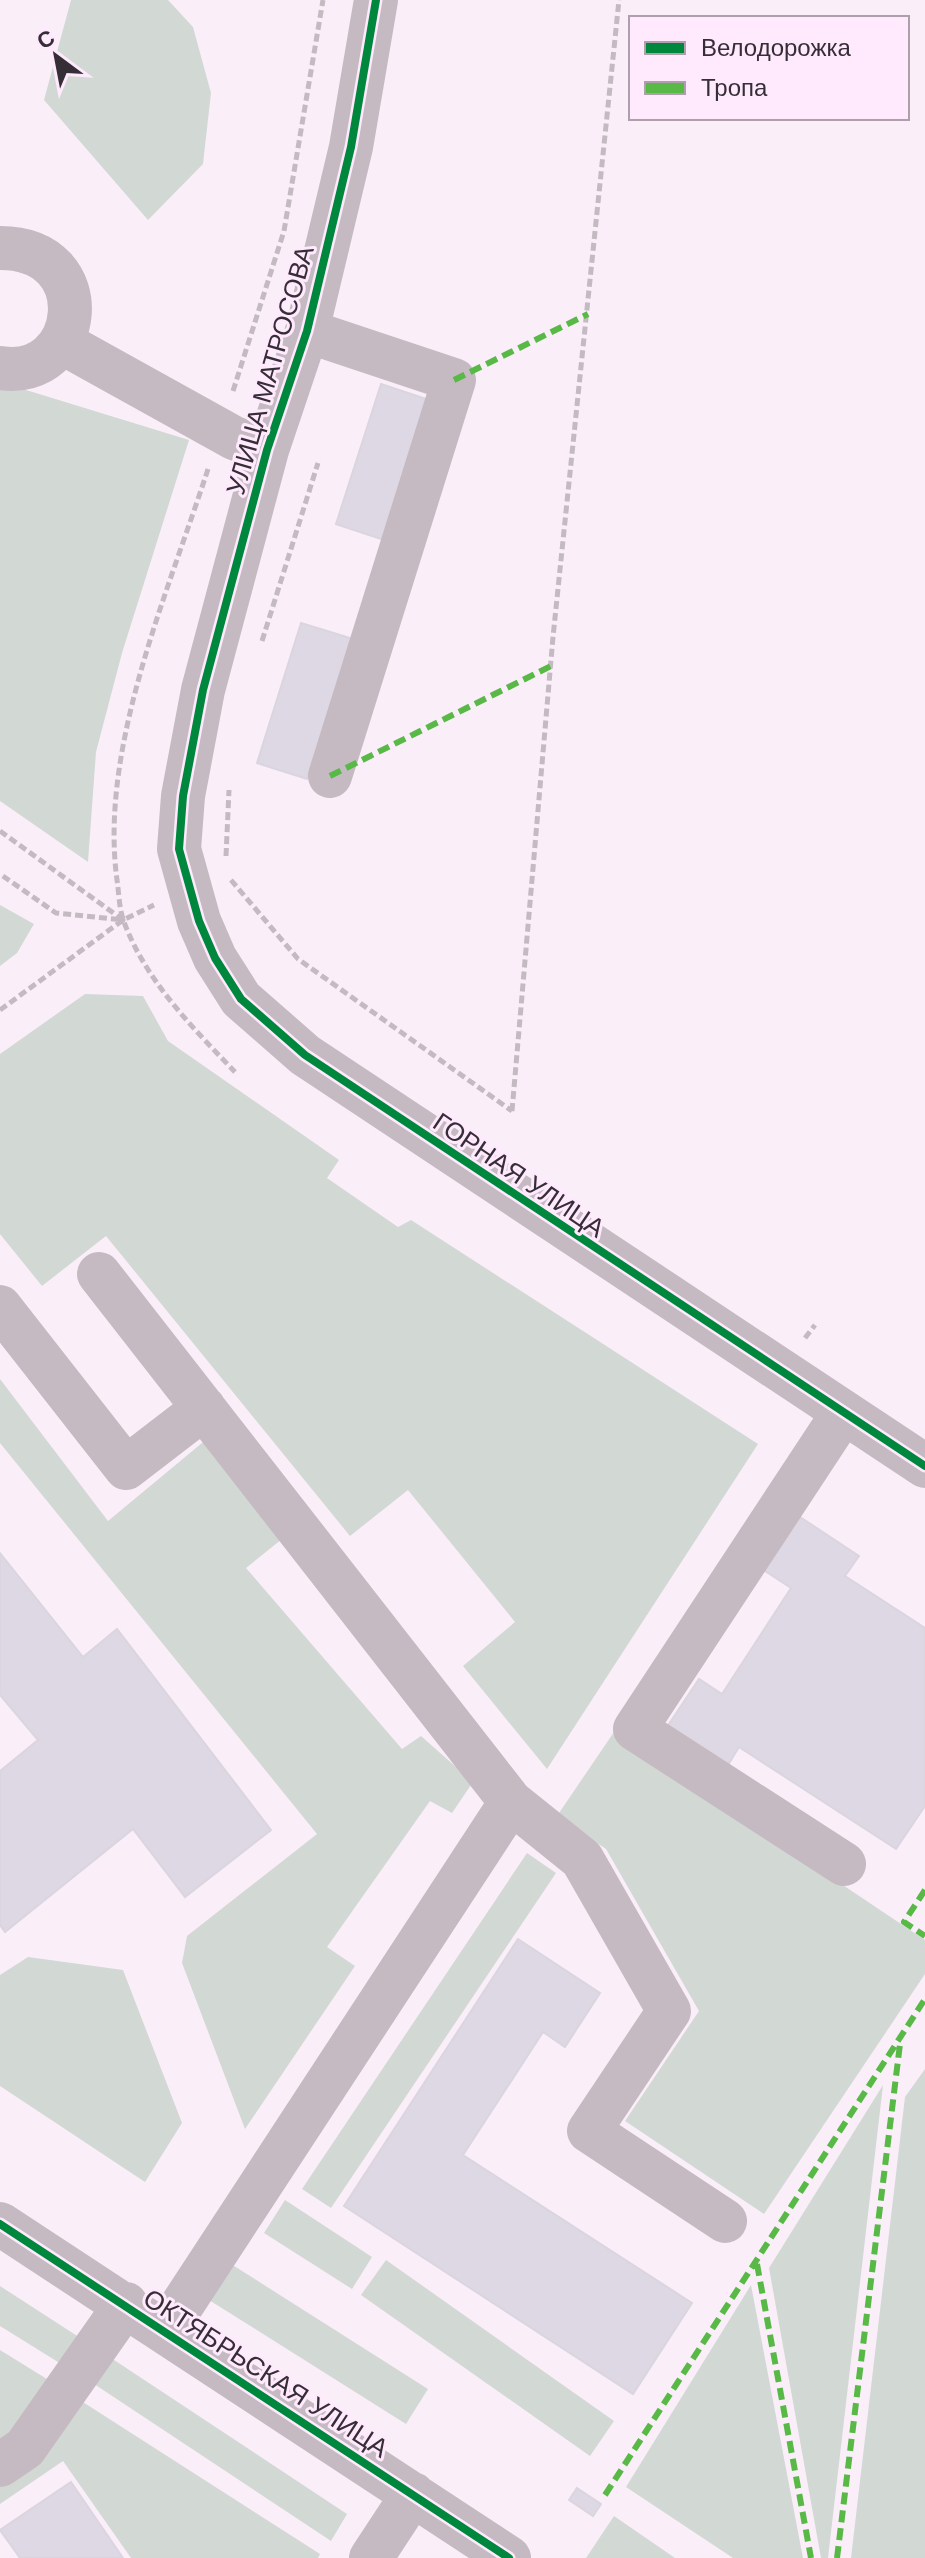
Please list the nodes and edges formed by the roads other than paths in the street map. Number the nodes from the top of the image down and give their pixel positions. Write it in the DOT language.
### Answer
graph roads {
  1 [pos="376,0"];
  2 [pos="0,248"];
  3 [pos="307,331"];
  4 [pos="61,342"];
  5 [pos="0,368"];
  6 [pos="267,450"];
  7 [pos="330,776"];
  8 [pos="183,796"];
  9 [pos="99,1274"];
  10 [pos="0,1307"];
  11 [pos="204,1408"];
  12 [pos="843,1413"];
  13 [pos="925,1466"];
  14 [pos="511,1802"];
  15 [pos="844,1864"];
  16 [pos="725,2221"];
  17 [pos="0,2224"];
  18 [pos="126,2304"];
  19 [pos="165,2331"];
  20 [pos="0,2465"];
  21 [pos="413,2494"];
  22 [pos="371,2558"];
  23 [pos="509,2558"];
  1 -- 3 [label="street, УЛИЦА МАТРОСОВА"];
  2 -- 4 [label="street"];
  3 -- 6 [label="street, УЛИЦА МАТРОСОВА"];
  3 -- 7 [label="street"];
  4 -- 5 [label="street"];
  4 -- 6 [label="street"];
  6 -- 8 [label="street, УЛИЦА МАТРОСОВА"];
  8 -- 12 [label="street, ГОРНАЯ УЛИЦА"];
  9 -- 11 [label="street"];
  10 -- 11 [label="street"];
  11 -- 14 [label="street"];
  12 -- 13 [label="street, ГОРНАЯ УЛИЦА"];
  12 -- 15 [label="street"];
  14 -- 16 [label="street"];
  14 -- 19 [label="street"];
  17 -- 18 [label="street, ОКТЯБРЬСКАЯ УЛИЦА"];
  18 -- 19 [label="street, ОКТЯБРЬСКАЯ УЛИЦА"];
  18 -- 20 [label="street"];
  19 -- 21 [label="street, ОКТЯБРЬСКАЯ УЛИЦА"];
  21 -- 22 [label="street"];
  21 -- 23 [label="street, ОКТЯБРЬСКАЯ УЛИЦА"];
}
